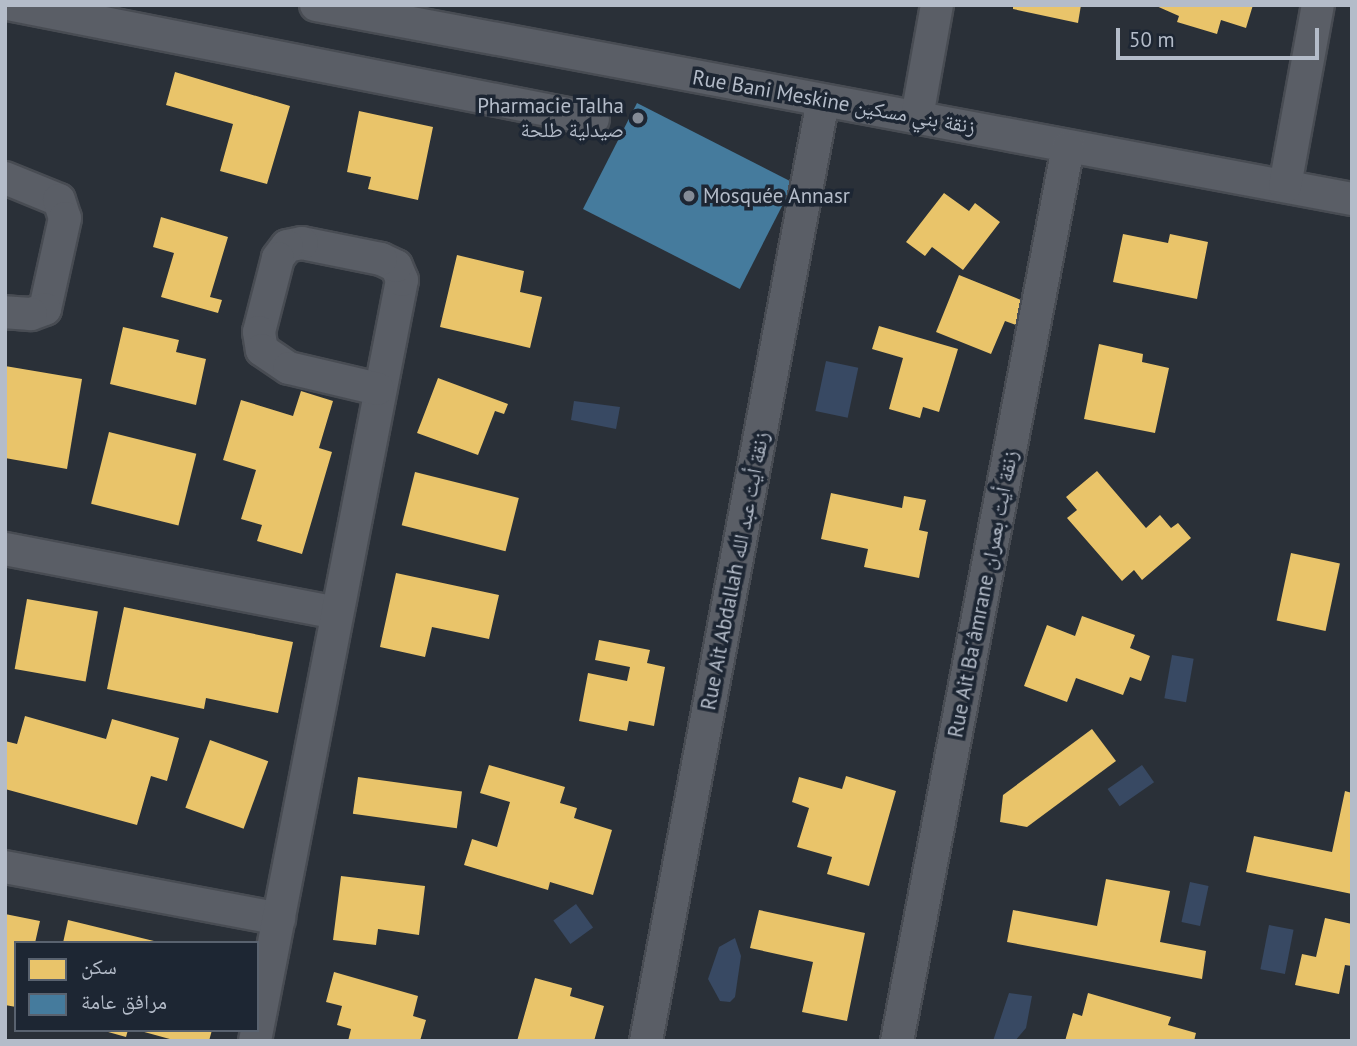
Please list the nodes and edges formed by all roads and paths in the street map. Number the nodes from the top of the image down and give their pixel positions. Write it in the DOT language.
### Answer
graph roads {
  1 [pos="12,5"];
  2 [pos="316,5"];
  3 [pos="937,5"];
  4 [pos="1318,5"];
  5 [pos="823,101"];
  6 [pos="917,117"];
  7 [pos="593,120"];
  8 [pos="1068,147"];
  9 [pos="5,178"];
  10 [pos="1285,186"];
  11 [pos="1352,198"];
  12 [pos="5,312"];
  13 [pos="378,389"];
  14 [pos="5,549"];
  15 [pos="337,613"];
  16 [pos="5,867"];
  17 [pos="279,919"];
  18 [pos="259,1021"];
  19 [pos="646,1041"];
  20 [pos="897,1041"];
  1 -- 7 [label="street"];
  2 -- 5 [label="street, Rue Bani Meskine زنقة بني مسكين"];
  3 -- 6 [label="street"];
  4 -- 10 [label="street"];
  5 -- 6 [label="street, Rue Bani Meskine زنقة بني مسكين"];
  5 -- 19 [label="street, Rue Ait Abdallah زنقة أيت عبد الله"];
  6 -- 8 [label="street, Rue Bani Meskine زنقة بني مسكين"];
  8 -- 10 [label="street, Rue Bani Meskine زنقة بني مسكين"];
  8 -- 20 [label="street, Rue Ait Ba´âmrane زنقة أيت بعمران"];
  9 -- 12 [label="street"];
  10 -- 11 [label="street, Rue Bani Meskine زنقة بني مسكين"];
  13 -- 13 [label="street"];
  13 -- 15 [label="street"];
  14 -- 15 [label="street"];
  15 -- 17 [label="street"];
  16 -- 17 [label="street"];
  17 -- 18 [label="street"];
}
